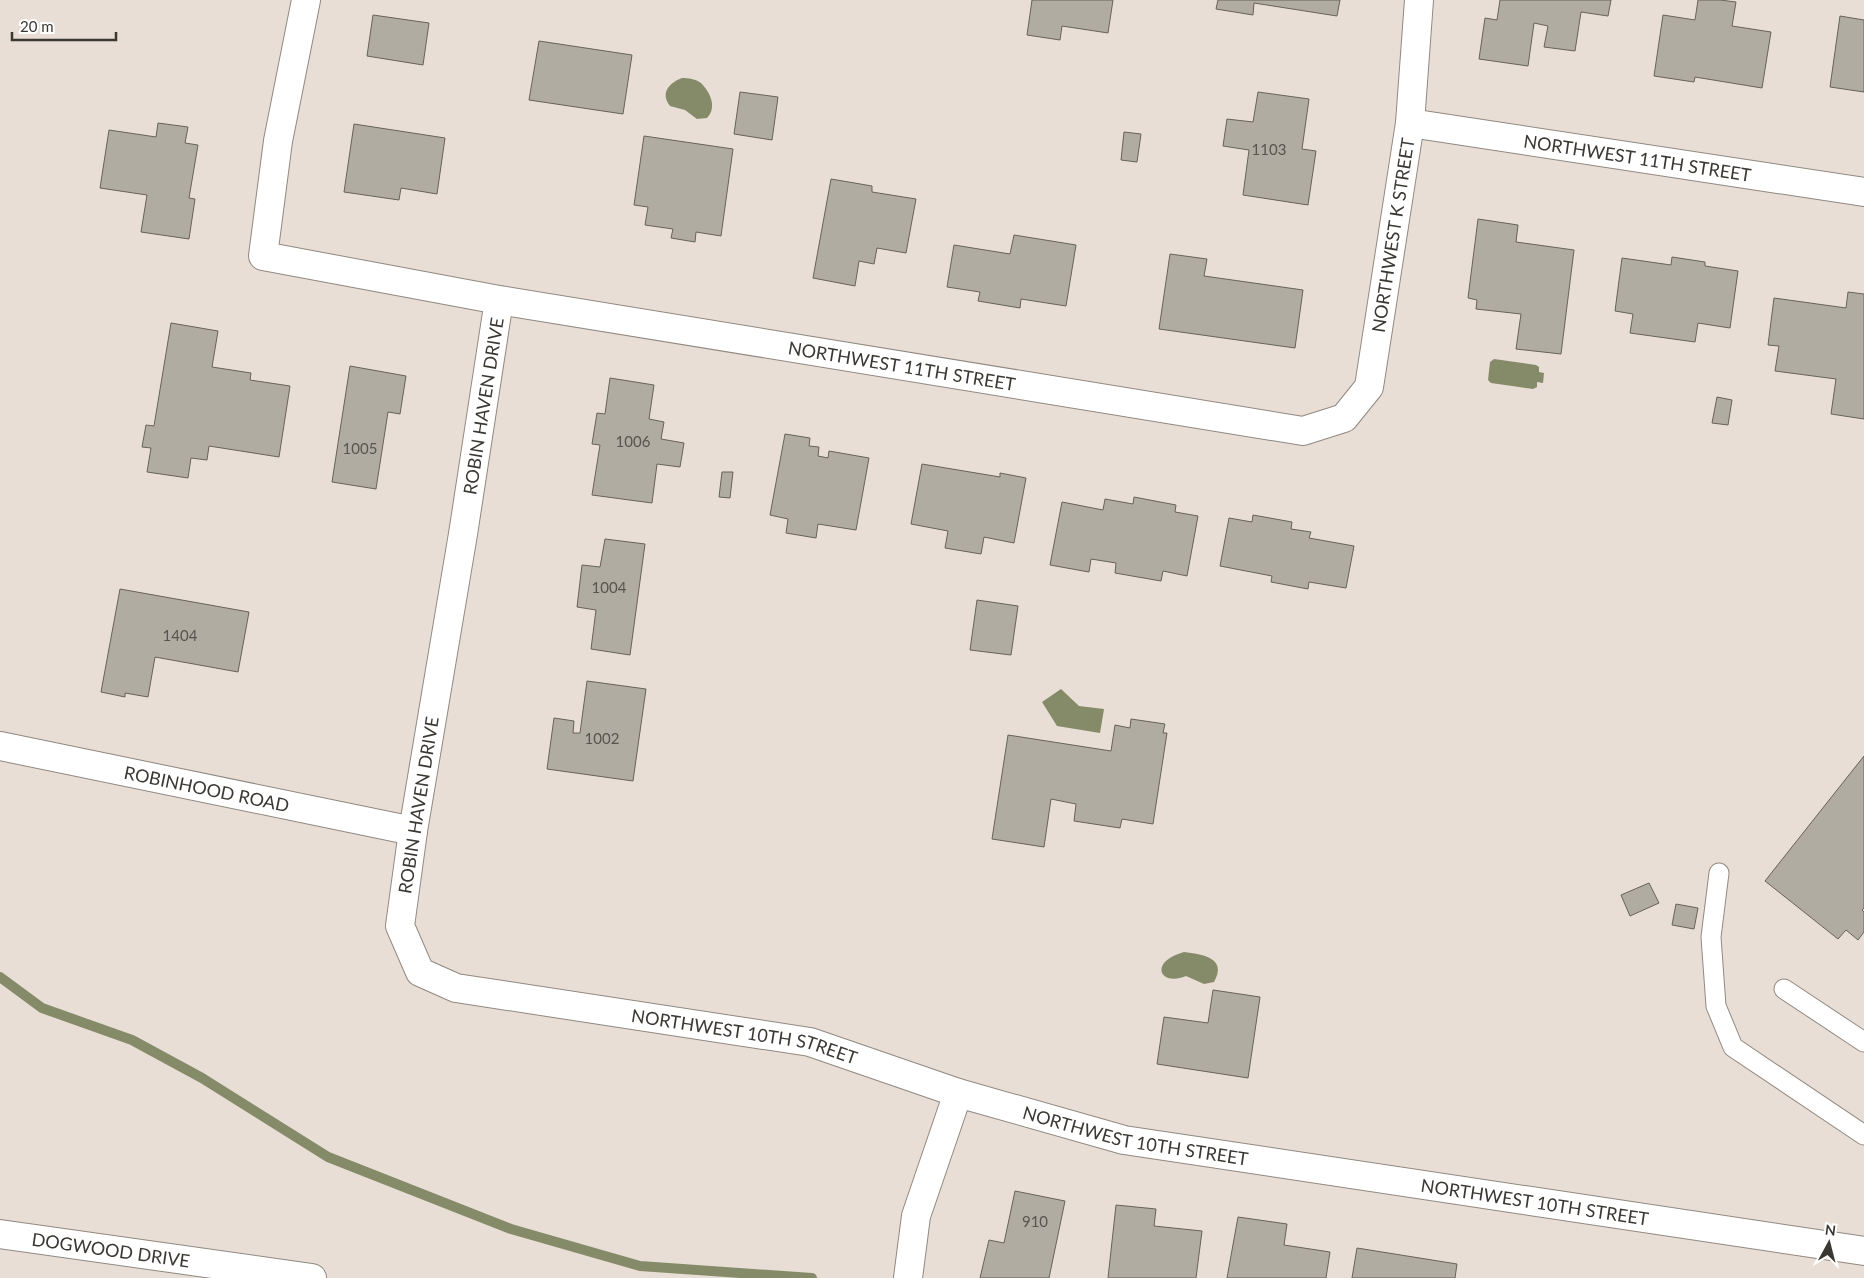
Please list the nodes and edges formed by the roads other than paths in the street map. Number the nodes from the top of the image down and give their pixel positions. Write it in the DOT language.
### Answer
graph roads {
  1 [pos="306,0"];
  2 [pos="1419,0"];
  3 [pos="1410,123"];
  4 [pos="1864,192"];
  5 [pos="499,300"];
  6 [pos="1303,431"];
  7 [pos="0,746"];
  8 [pos="413,831"];
  9 [pos="1719,873"];
  10 [pos="420,972"];
  11 [pos="1784,989"];
  12 [pos="1864,1042"];
  13 [pos="958,1093"];
  14 [pos="1864,1135"];
  15 [pos="0,1234"];
  16 [pos="1864,1251"];
  17 [pos="312,1278"];
  18 [pos="908,1278"];
  1 -- 5 [label="street, ROBIN HAVEN DRIVE"];
  2 -- 3 [label="street, NORTHWEST K STREET"];
  3 -- 4 [label="street, NORTHWEST 11TH STREET"];
  3 -- 6 [label="street, NORTHWEST K STREET"];
  5 -- 6 [label="street, NORTHWEST 11TH STREET"];
  5 -- 8 [label="street, ROBIN HAVEN DRIVE"];
  7 -- 8 [label="street, ROBINHOOD ROAD"];
  8 -- 10 [label="street, ROBIN HAVEN DRIVE"];
  9 -- 14 [label="lane"];
  10 -- 13 [label="street, NORTHWEST 10TH STREET"];
  11 -- 12 [label="lane"];
  13 -- 16 [label="street, NORTHWEST 10TH STREET"];
  13 -- 18 [label="street"];
  15 -- 17 [label="street, DOGWOOD DRIVE"];
}
